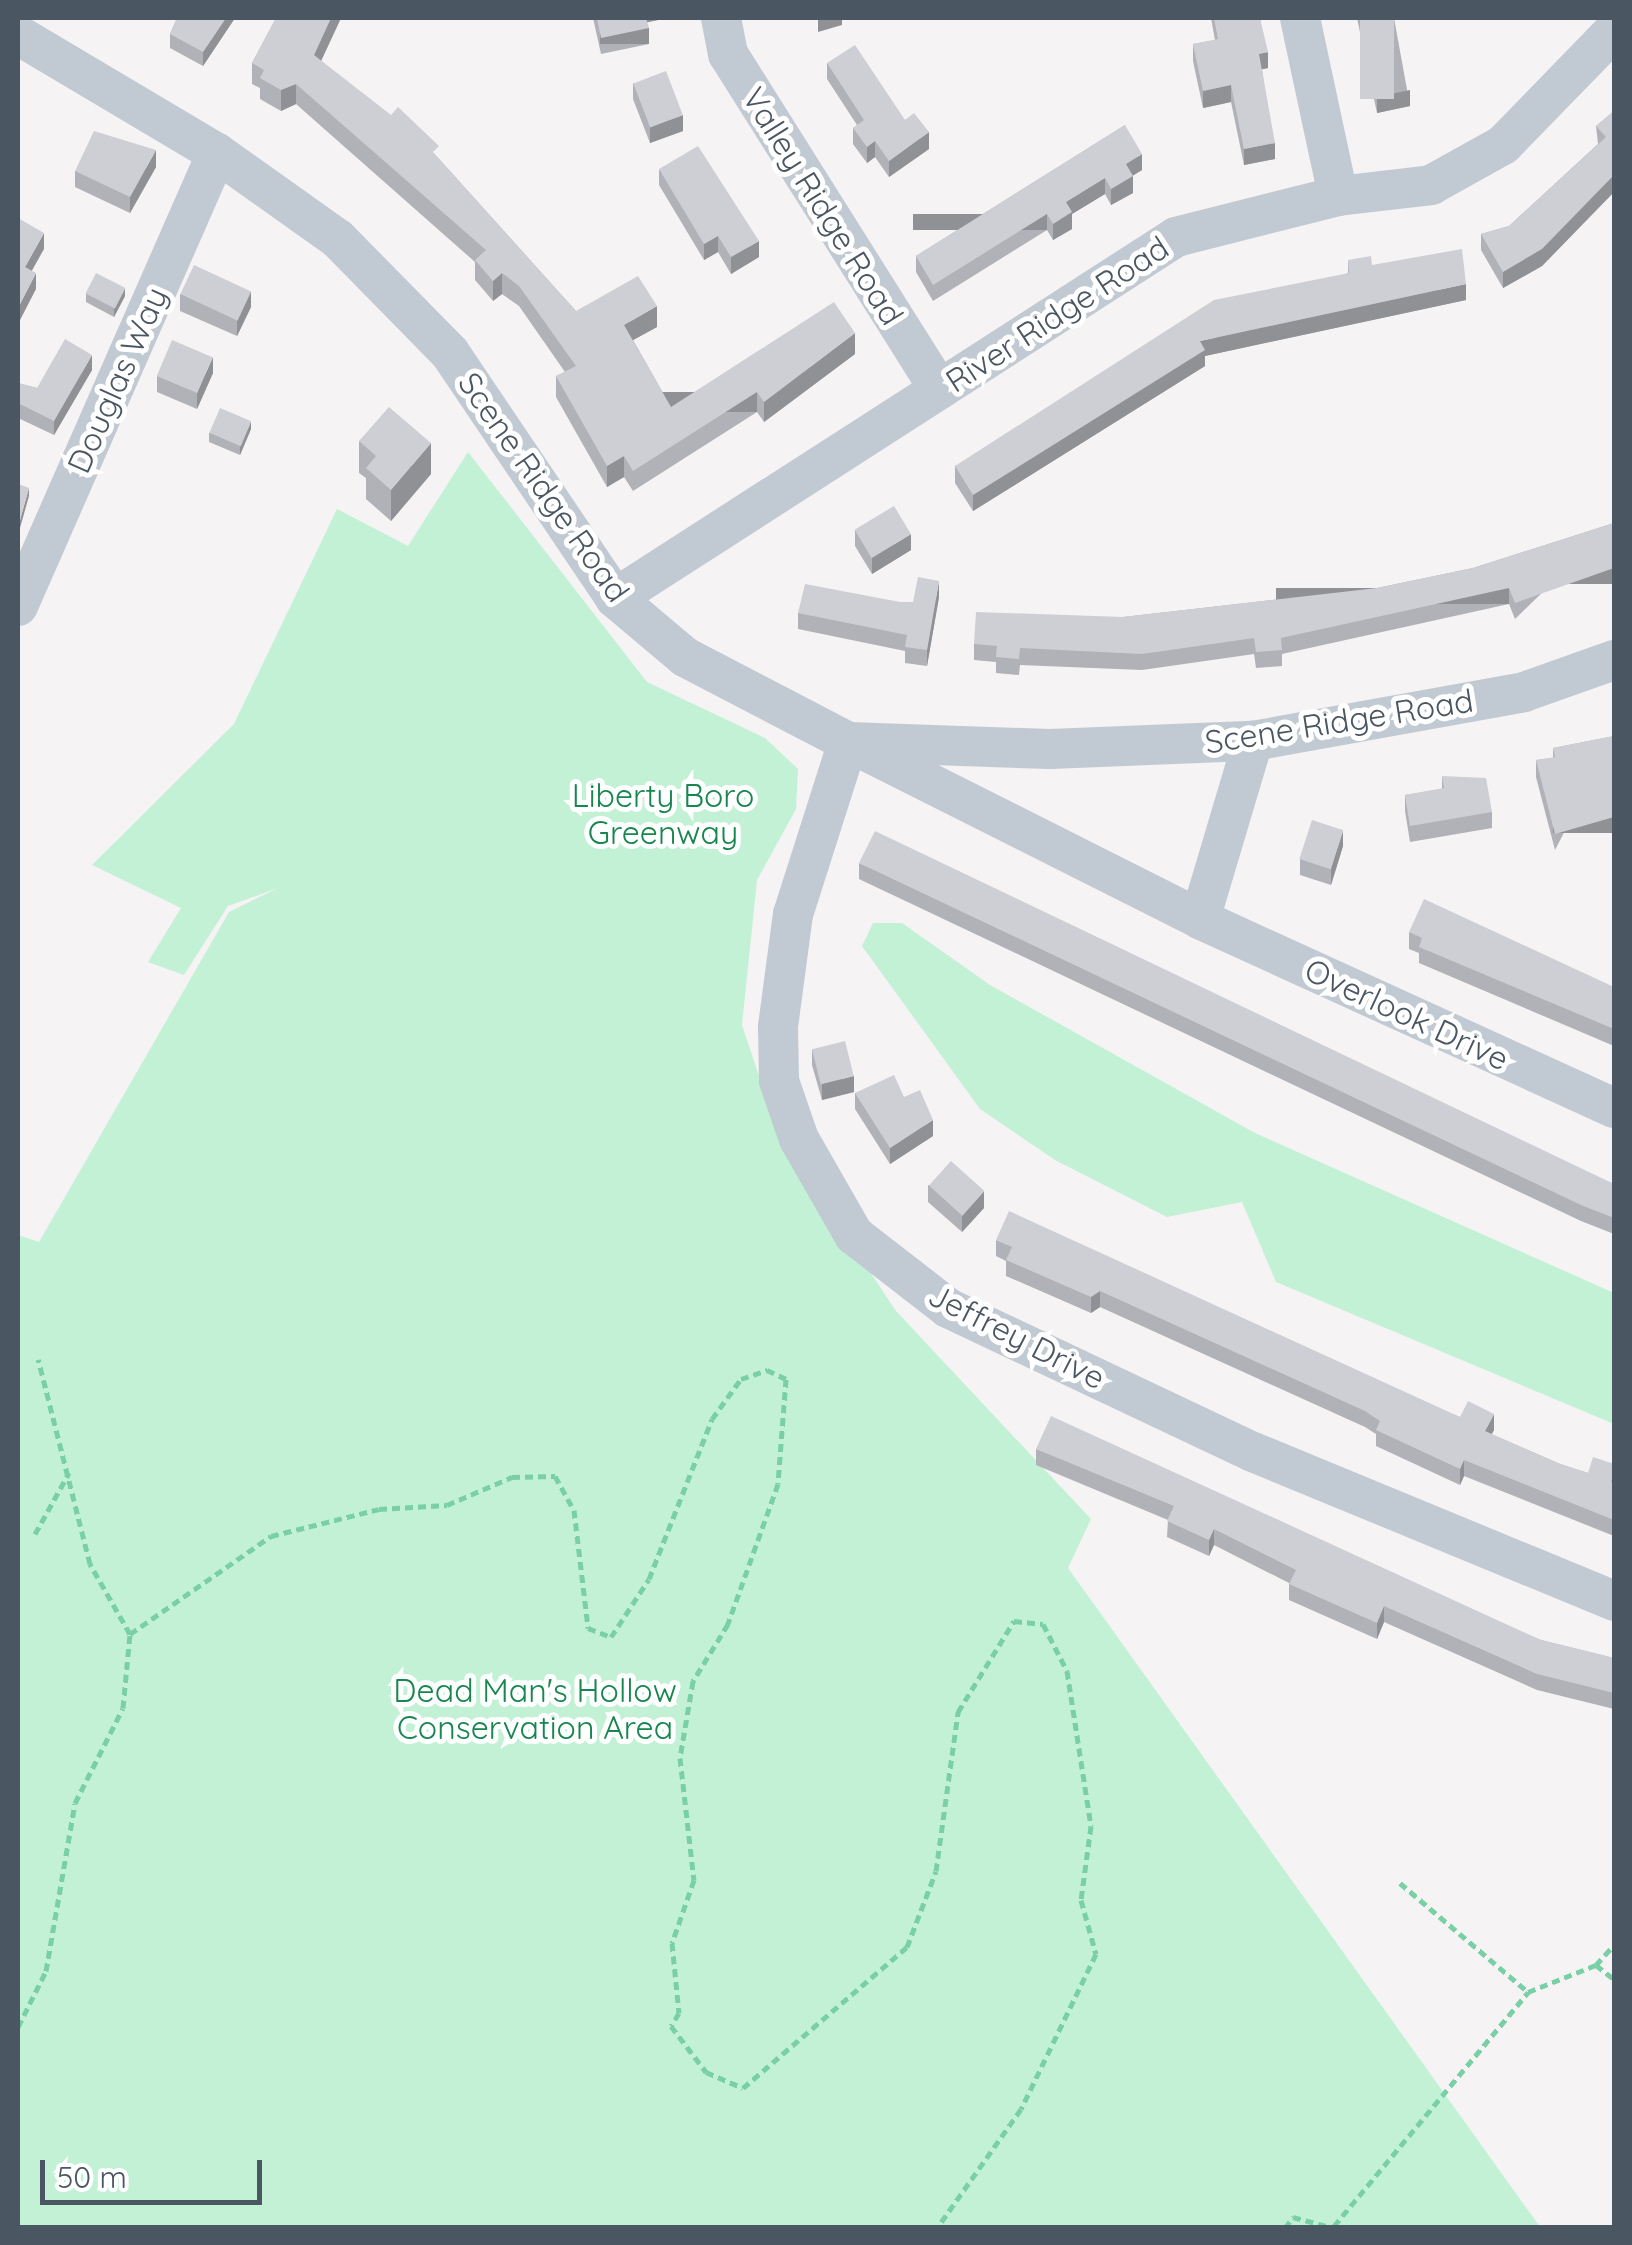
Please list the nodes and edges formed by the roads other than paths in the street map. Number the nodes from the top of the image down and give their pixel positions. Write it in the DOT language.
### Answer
graph roads {
  1 [pos="721,18"];
  2 [pos="1300,18"];
  3 [pos="1614,31"];
  4 [pos="18,35"];
  5 [pos="216,154"];
  6 [pos="1338,196"];
  7 [pos="939,389"];
  8 [pos="615,598"];
  9 [pos="18,606"];
  10 [pos="1614,660"];
  11 [pos="1253,740"];
  12 [pos="848,742"];
  13 [pos="1200,919"];
  14 [pos="1614,1108"];
  15 [pos="1614,1600"];
  1 -- 7 [label="street, Valley Ridge Road"];
  2 -- 6 [label="street"];
  3 -- 6 [label="street, River Ridge Road"];
  4 -- 5 [label="street, Scene Ridge Road"];
  5 -- 8 [label="street, Scene Ridge Road"];
  5 -- 9 [label="street, Douglas Way"];
  6 -- 7 [label="street, River Ridge Road"];
  7 -- 8 [label="street, River Ridge Road"];
  8 -- 12 [label="street, Scene Ridge Road"];
  10 -- 11 [label="street, Scene Ridge Road"];
  11 -- 12 [label="street, Scene Ridge Road"];
  11 -- 13 [label="street"];
  12 -- 13 [label="street, Overlook Drive"];
  12 -- 15 [label="street, Jeffrey Drive"];
  13 -- 14 [label="street, Overlook Drive"];
}
